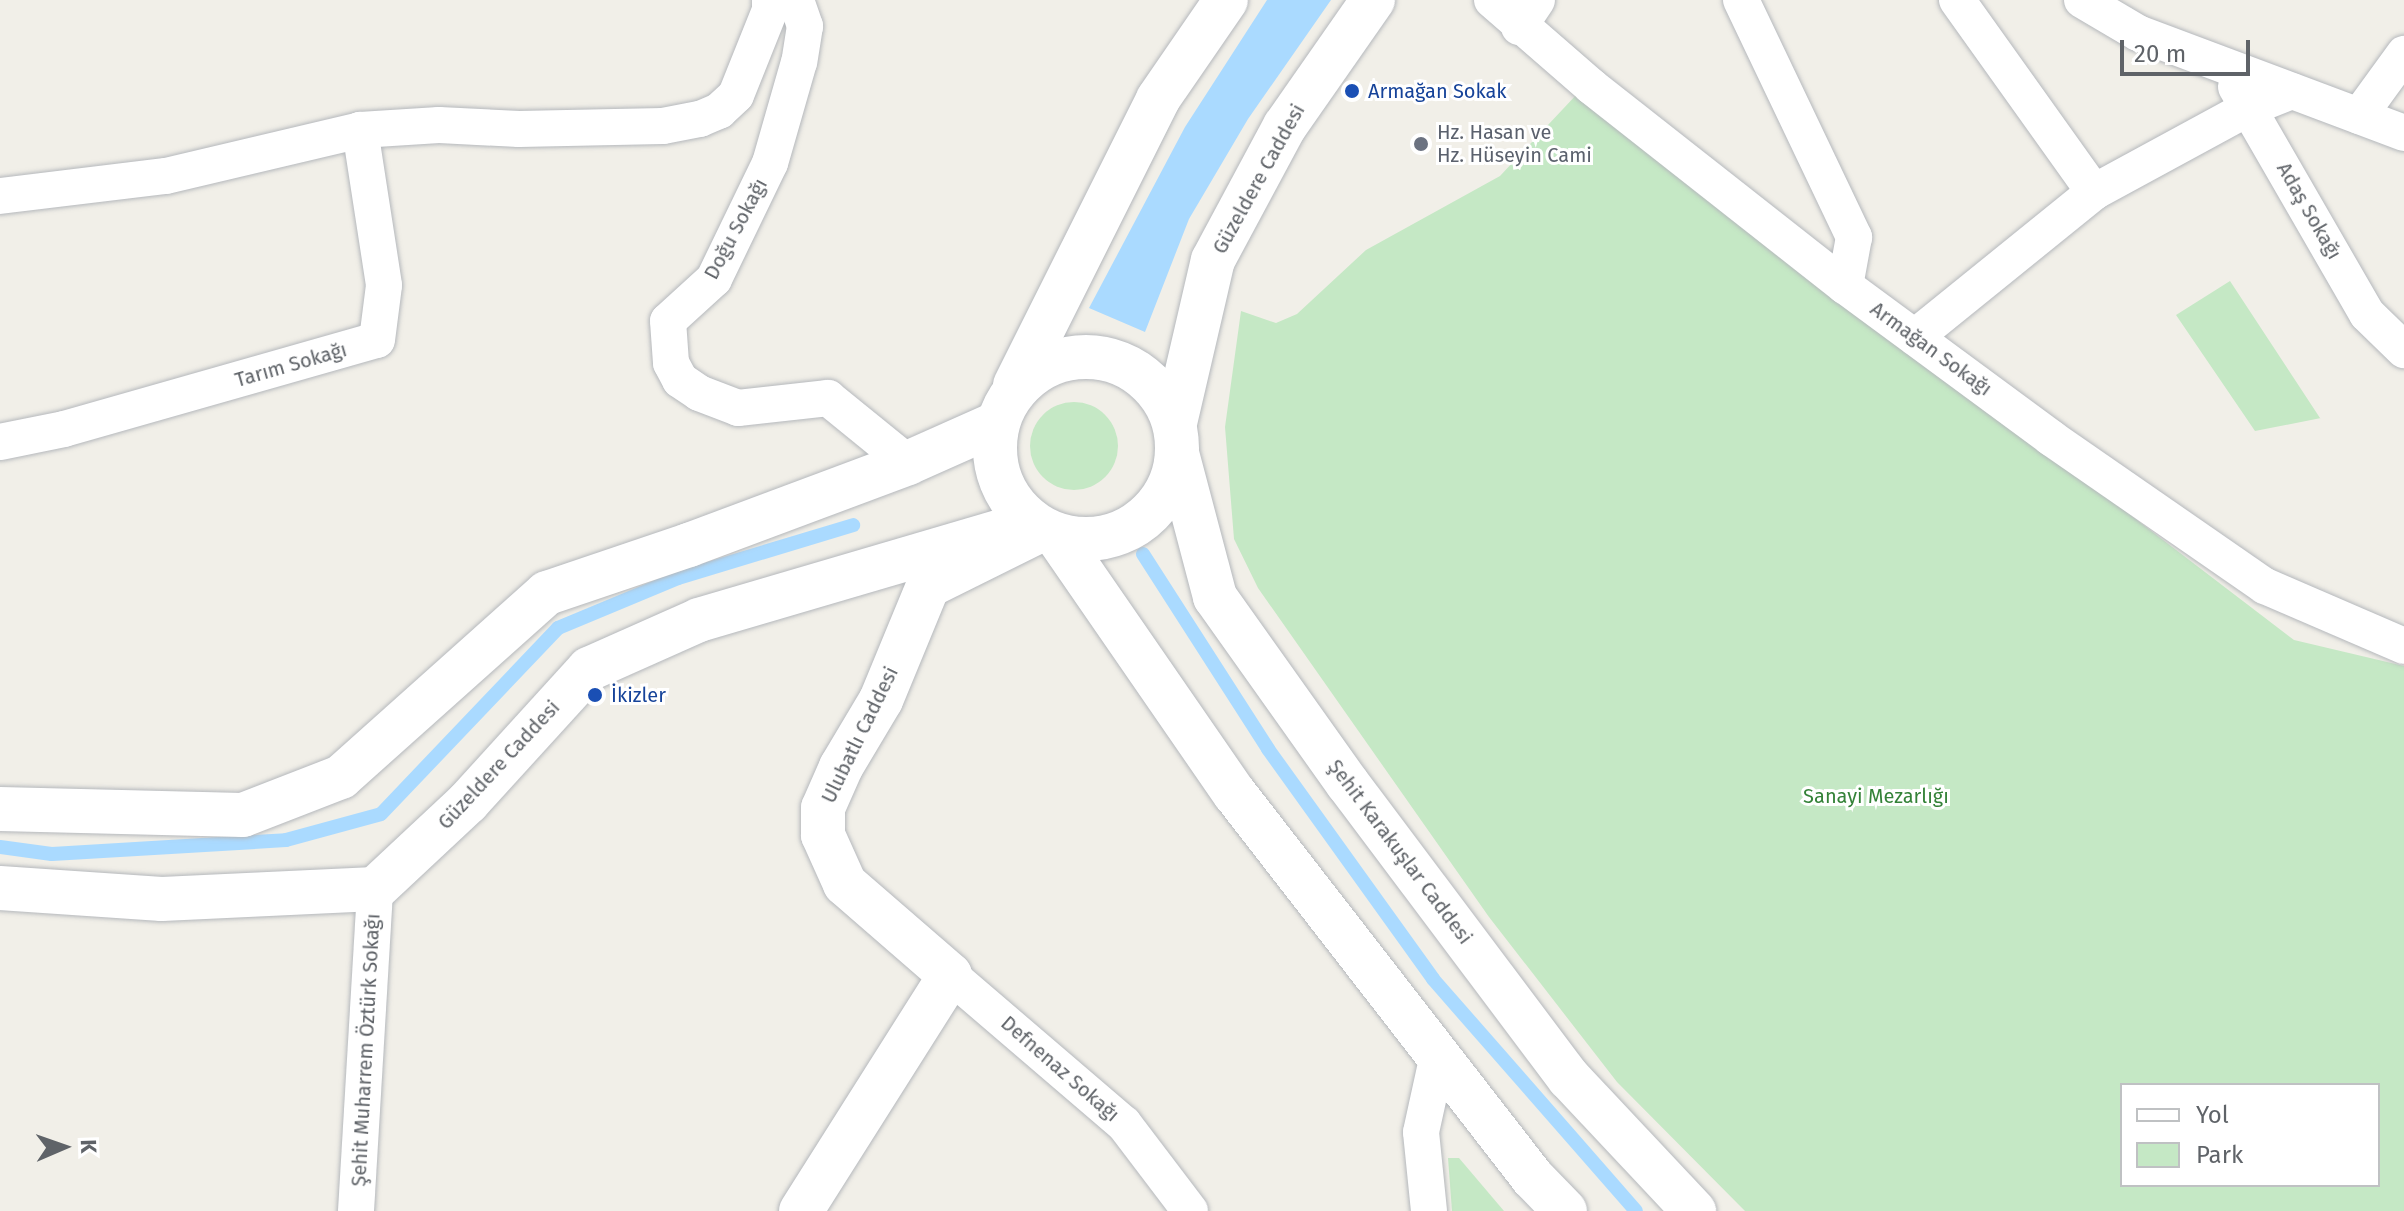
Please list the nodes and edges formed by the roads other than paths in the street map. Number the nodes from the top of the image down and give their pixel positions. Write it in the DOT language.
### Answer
graph roads {
  1 [pos="770,0"];
  2 [pos="796,0"];
  3 [pos="1226,0"];
  4 [pos="1373,0"];
  5 [pos="1492,0"];
  6 [pos="1741,0"];
  7 [pos="1957,0"];
  8 [pos="2082,0"];
  9 [pos="1528,14"];
  10 [pos="2404,54"];
  11 [pos="2223,65"];
  12 [pos="2292,91"];
  13 [pos="2249,108"];
  14 [pos="2359,116"];
  15 [pos="360,130"];
  16 [pos="2404,133"];
  17 [pos="2094,192"];
  18 [pos="0,196"];
  19 [pos="1845,286"];
  20 [pos="1915,337"];
  21 [pos="2404,350"];
  22 [pos="1003,410"];
  23 [pos="1176,438"];
  24 [pos="0,442"];
  25 [pos="908,463"];
  26 [pos="1044,528"];
  27 [pos="2404,646"];
  28 [pos="0,809"];
  29 [pos="0,888"];
  30 [pos="375,889"];
  31 [pos="950,975"];
  32 [pos="1438,1055"];
  33 [pos="356,1211"];
  34 [pos="801,1211"];
  35 [pos="1190,1211"];
  36 [pos="1429,1211"];
  37 [pos="1565,1211"];
  38 [pos="1694,1211"];
  1 -- 15 [label="street"];
  2 -- 25 [label="street, Doğu Sokağı"];
  3 -- 22 [label="main road"];
  4 -- 23 [label="main road, Güzeldere Caddesi"];
  5 -- 9 [label="street, Armağan Sokağı"];
  6 -- 19 [label="street"];
  7 -- 17 [label="street"];
  8 -- 11 [label="street"];
  9 -- 19 [label="street, Armağan Sokağı"];
  10 -- 14 [label="street"];
  11 -- 12 [label="street"];
  11 -- 13 [label="street, Adaş Sokağı"];
  12 -- 13 [label="street"];
  12 -- 14 [label="street"];
  13 -- 17 [label="street"];
  13 -- 21 [label="street, Adaş Sokağı"];
  14 -- 16 [label="street"];
  15 -- 18 [label="street"];
  15 -- 24 [label="street, Tarım Sokağı"];
  17 -- 20 [label="street"];
  19 -- 20 [label="street, Armağan Sokağı"];
  20 -- 27 [label="street, Armağan Sokağı"];
  22 -- 23 [label="main road"];
  22 -- 25 [label="main road"];
  22 -- 26 [label="main road"];
  23 -- 26 [label="main road"];
  23 -- 38 [label="main road, Şehit Karakuşlar Caddesi"];
  25 -- 28 [label="main road"];
  26 -- 30 [label="main road, Güzeldere Caddesi"];
  26 -- 31 [label="main road, Ulubatlı Caddesi"];
  26 -- 32 [label="main road"];
  29 -- 30 [label="main road"];
  30 -- 33 [label="street, Şehit Muharrem Öztürk Sokağı"];
  31 -- 34 [label="main road"];
  31 -- 35 [label="street, Defnenaz Sokağı"];
  32 -- 36 [label="street"];
  32 -- 37 [label="main road"];
}
